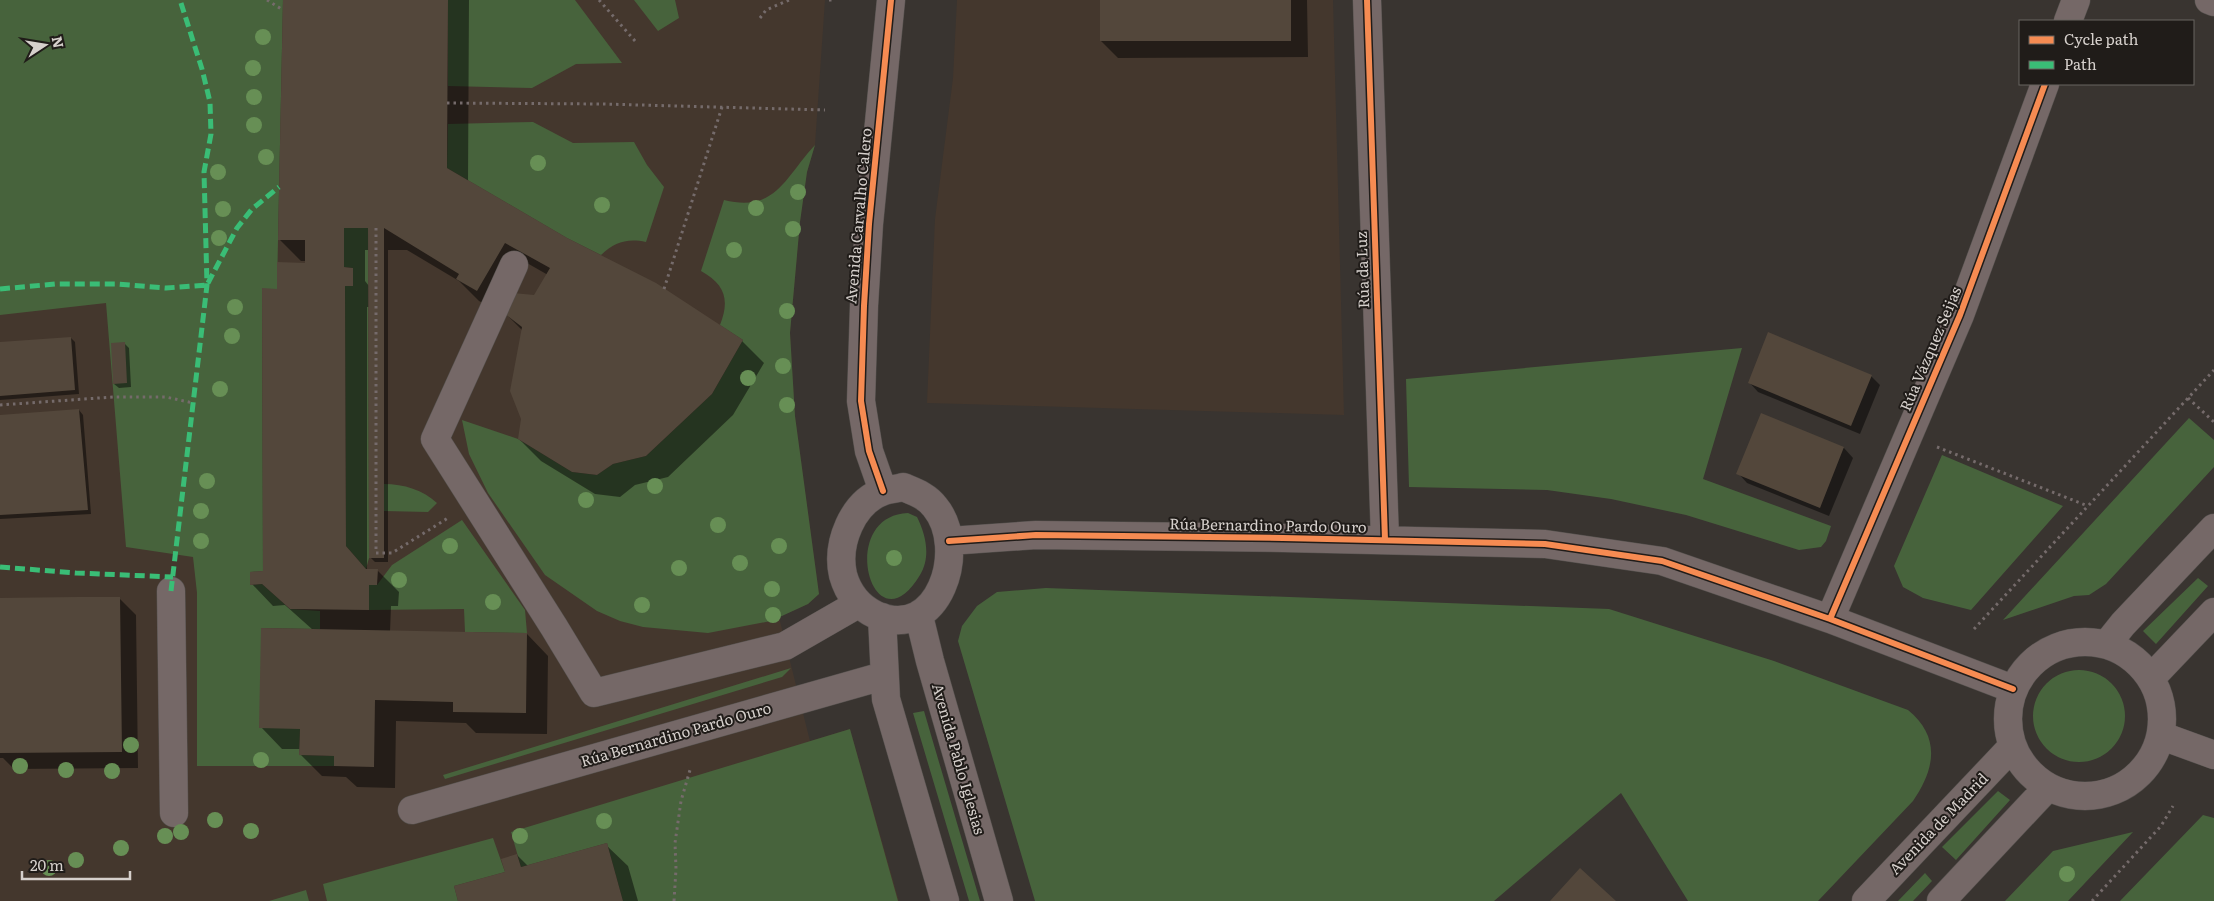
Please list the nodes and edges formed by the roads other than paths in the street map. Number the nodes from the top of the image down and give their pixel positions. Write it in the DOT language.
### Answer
graph roads {
  1 [pos="891,0"];
  2 [pos="1367,0"];
  3 [pos="2076,0"];
  4 [pos="2210,0"];
  5 [pos="2214,2"];
  6 [pos="2068,20"];
  7 [pos="2045,85"];
  8 [pos="514,265"];
  9 [pos="883,491"];
  10 [pos="2214,528"];
  11 [pos="1385,540"];
  12 [pos="949,541"];
  13 [pos="171,591"];
  14 [pos="858,604"];
  15 [pos="2214,612"];
  16 [pos="919,616"];
  17 [pos="882,617"];
  18 [pos="1830,619"];
  19 [pos="2108,644"];
  20 [pos="883,676"];
  21 [pos="2151,678"];
  22 [pos="2013,690"];
  23 [pos="2162,736"];
  24 [pos="2012,747"];
  25 [pos="2214,755"];
  26 [pos="2046,788"];
  27 [pos="412,810"];
  28 [pos="174,813"];
  29 [pos="945,901"];
  30 [pos="999,901"];
  31 [pos="1866,901"];
  32 [pos="1941,901"];
  1 -- 9 [label="street, Avenida Carvalho Calero"];
  2 -- 11 [label="street, Rúa da Luz"];
  3 -- 6 [label="street"];
  4 -- 5 [label="street"];
  7 -- 18 [label="street, Rúa Vázquez Seijas"];
  8 -- 14 [label="street"];
  9 -- 12 [label="street"];
  9 -- 14 [label="street"];
  10 -- 19 [label="street"];
  11 -- 12 [label="street, Rúa Bernardino Pardo Ouro"];
  11 -- 18 [label="street, Rúa Bernardino Pardo Ouro"];
  12 -- 16 [label="street"];
  13 -- 28 [label="street"];
  14 -- 17 [label="street"];
  15 -- 21 [label="street"];
  16 -- 17 [label="street"];
  16 -- 30 [label="street, Avenida Pablo Iglesias"];
  17 -- 20 [label="street"];
  18 -- 22 [label="street, Rúa Bernardino Pardo Ouro"];
  19 -- 21 [label="street"];
  19 -- 22 [label="street"];
  20 -- 27 [label="street, Rúa Bernardino Pardo Ouro"];
  20 -- 29 [label="street"];
  21 -- 23 [label="street"];
  22 -- 24 [label="street"];
  23 -- 25 [label="street"];
  23 -- 26 [label="street"];
  24 -- 26 [label="street"];
  24 -- 31 [label="street, Avenida de Madrid"];
  26 -- 32 [label="street"];
}
